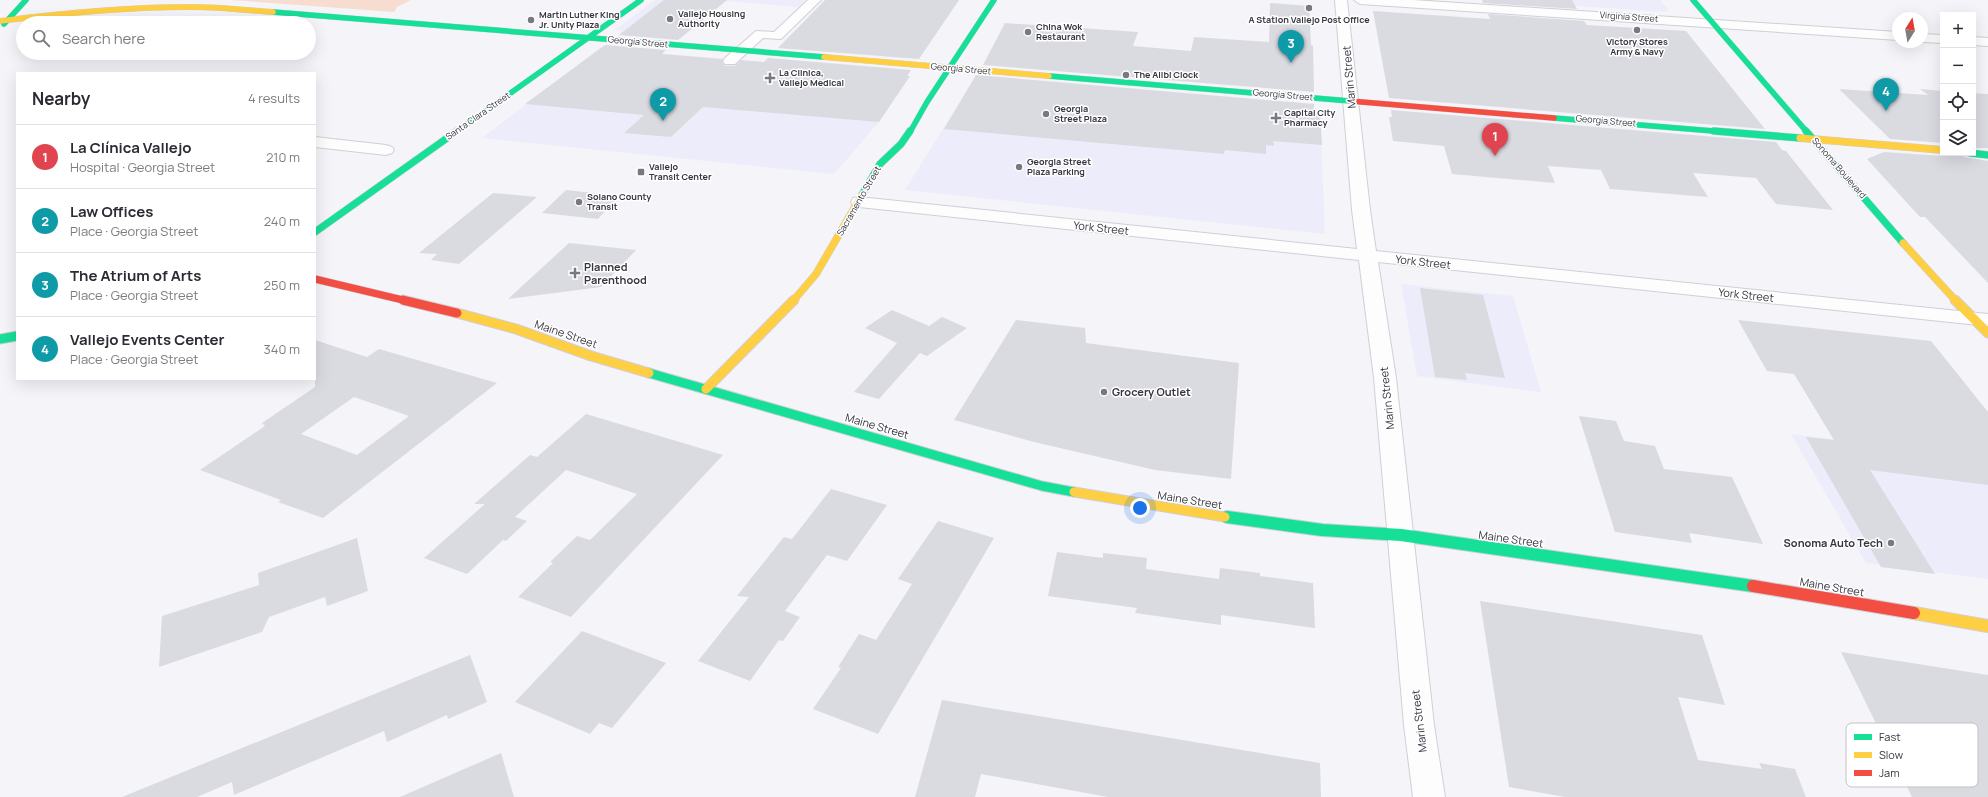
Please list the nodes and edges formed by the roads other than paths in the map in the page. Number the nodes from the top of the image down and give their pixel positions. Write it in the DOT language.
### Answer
graph roads {
  1 [pos="26,0"];
  2 [pos="641,0"];
  3 [pos="814,0"];
  4 [pos="994,0"];
  5 [pos="1341,0"];
  6 [pos="1360,0"];
  7 [pos="1693,0"];
  8 [pos="46,16"];
  9 [pos="306,16"];
  10 [pos="316,17"];
  11 [pos="16,19"];
  12 [pos="4,20"];
  13 [pos="1713,24"];
  14 [pos="0,28"];
  15 [pos="1892,36"];
  16 [pos="589,38"];
  17 [pos="1928,38"];
  18 [pos="1940,39"];
  19 [pos="1976,41"];
  20 [pos="1988,42"];
  21 [pos="741,51"];
  22 [pos="730,60"];
  23 [pos="950,68"];
  24 [pos="1351,101"];
  25 [pos="1812,138"];
  26 [pos="316,142"];
  27 [pos="1940,149"];
  28 [pos="1976,149"];
  29 [pos="1988,149"];
  30 [pos="386,150"];
  31 [pos="1976,154"];
  32 [pos="1988,155"];
  33 [pos="859,202"];
  34 [pos="316,231"];
  35 [pos="1368,256"];
  36 [pos="316,279"];
  37 [pos="1984,324"];
  38 [pos="16,336"];
  39 [pos="0,339"];
  40 [pos="706,389"];
  41 [pos="1401,535"];
  42 [pos="1988,626"];
  43 [pos="1429,797"];
  1 -- 12 [label="main road"];
  2 -- 16 [label="main road, Santa Clara Street"];
  3 -- 21 [label="street"];
  4 -- 23 [label="main road, Sacramento Street"];
  5 -- 24 [label="street, Marin Street"];
  6 -- 13 [label="street, Virginia Street"];
  7 -- 13 [label="main road, Sonoma Boulevard"];
  8 -- 9 [label="main road, Georgia Street"];
  10 -- 16 [label="main road, Georgia Street"];
  11 -- 12 [label="main road, Georgia Street"];
  12 -- 14 [label="main road"];
  13 -- 15 [label="street, Virginia Street"];
  13 -- 25 [label="main road, Sonoma Boulevard"];
  16 -- 21 [label="main road, Georgia Street"];
  16 -- 34 [label="main road, Santa Clara Street"];
  17 -- 18 [label="street"];
  19 -- 20 [label="street"];
  21 -- 22 [label="street"];
  21 -- 23 [label="main road, Georgia Street"];
  23 -- 24 [label="main road, Georgia Street"];
  23 -- 33 [label="main road, Sacramento Street"];
  24 -- 25 [label="main road, Georgia Street"];
  24 -- 35 [label="street, Marin Street"];
  25 -- 27 [label="main road, Georgia Street"];
  25 -- 37 [label="main road, Sonoma Boulevard"];
  26 -- 30 [label="street"];
  28 -- 29 [label="main road"];
  31 -- 32 [label="main road"];
  33 -- 35 [label="street, York Street"];
  33 -- 40 [label="main road, Sacramento Street"];
  35 -- 37 [label="street, York Street"];
  35 -- 41 [label="street, Marin Street"];
  36 -- 40 [label="main road, Maine Street"];
  38 -- 39 [label="main road"];
  40 -- 41 [label="main road, Maine Street"];
  41 -- 42 [label="main road, Maine Street"];
  41 -- 43 [label="street, Marin Street"];
}
